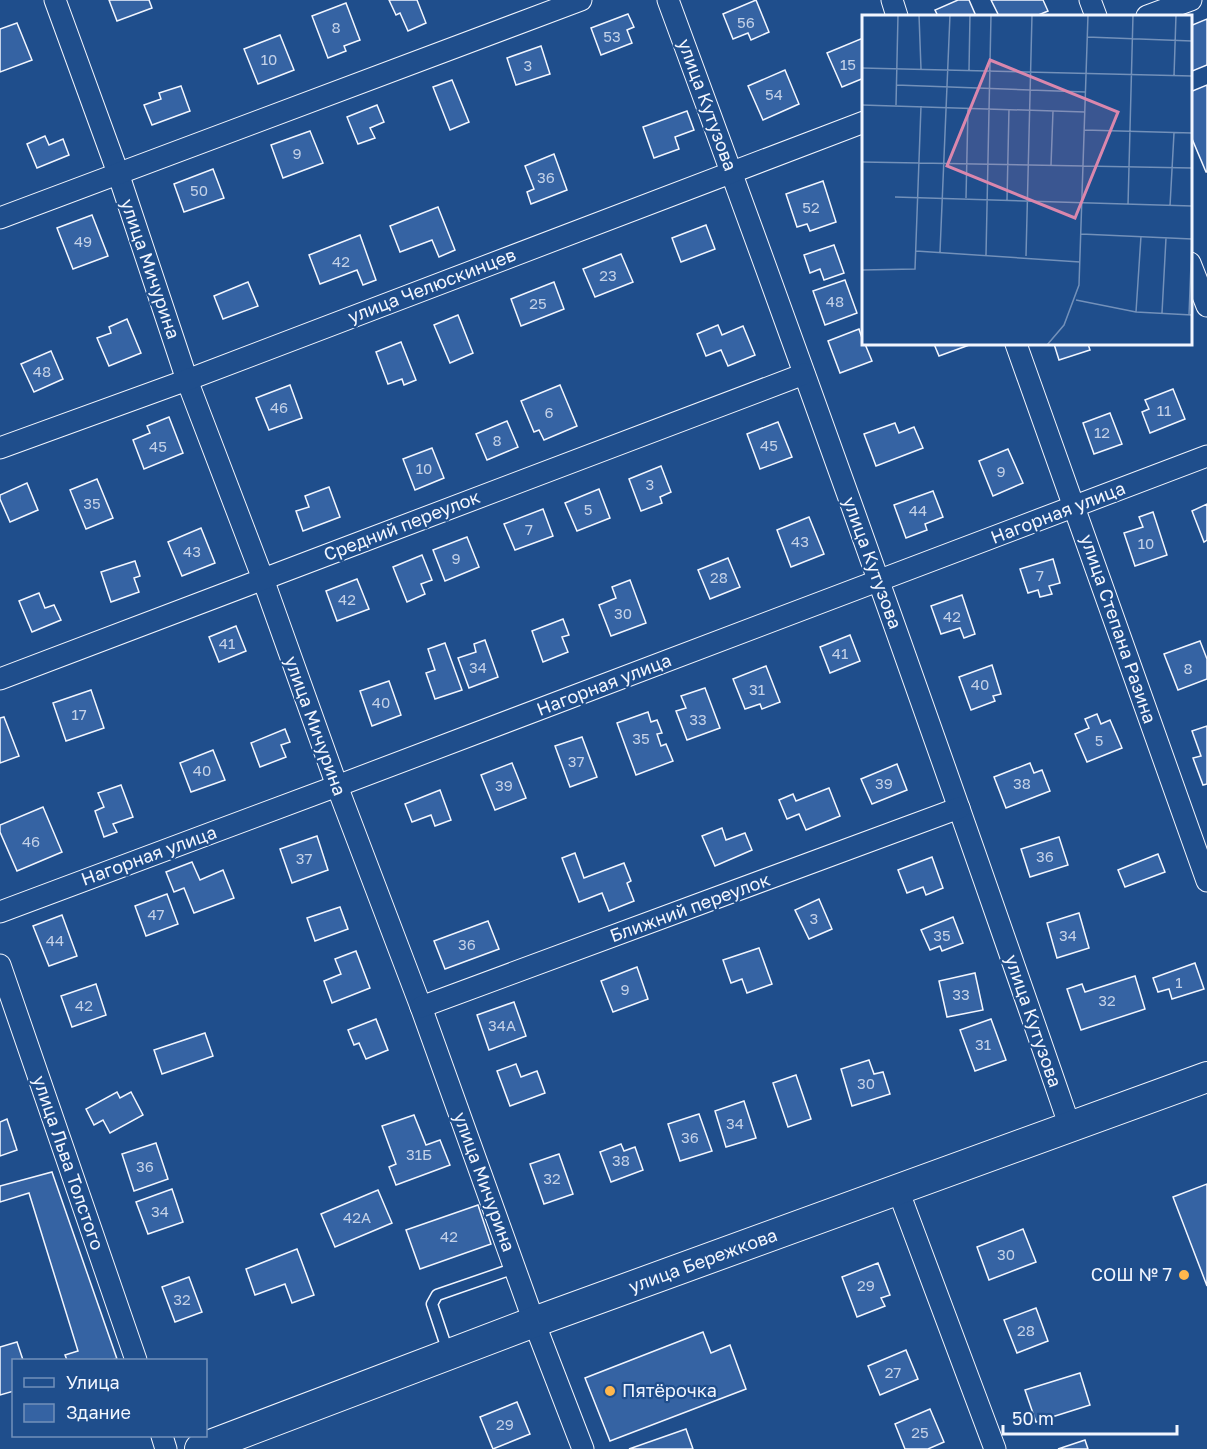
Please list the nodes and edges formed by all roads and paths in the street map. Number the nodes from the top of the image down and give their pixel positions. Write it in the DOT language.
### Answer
graph roads {
  1 [pos="55,0"];
  2 [pos="581,0"];
  3 [pos="668,0"];
  4 [pos="892,0"];
  5 [pos="1090,0"];
  6 [pos="1191,0"];
  7 [pos="897,15"];
  8 [pos="1096,15"];
  9 [pos="1150,15"];
  10 [pos="862,123"];
  11 [pos="732,171"];
  12 [pos="117,173"];
  13 [pos="0,218"];
  14 [pos="1192,265"];
  15 [pos="1203,282"];
  16 [pos="1207,306"];
  17 [pos="1016,345"];
  18 [pos="804,374"];
  19 [pos="187,380"];
  20 [pos="0,448"];
  21 [pos="1207,456"];
  22 [pos="1075,507"];
  23 [pos="263,579"];
  24 [pos="878,581"];
  25 [pos="0,679"];
  26 [pos="337,786"];
  27 [pos="959,808"];
  28 [pos="1207,881"];
  29 [pos="0,912"];
  30 [pos="0,965"];
  31 [pos="421,1007"];
  32 [pos="1207,1077"];
  33 [pos="1070,1127"];
  34 [pos="898,1190"];
  35 [pos="515,1268"];
  36 [pos="534,1322"];
  37 [pos="449,1354"];
  38 [pos="136,1359"];
  39 [pos="200,1449"];
  40 [pos="583,1449"];
  41 [pos="995,1449"];
  1 -- 12 [label="street, улица Мичурина"];
  2 -- 12 [label="street"];
  3 -- 11 [label="street, улица Кутузова"];
  4 -- 7 [label="street"];
  5 -- 8 [label="street"];
  6 -- 9 [label="street"];
  10 -- 11 [label="street, улица Челюскинцев"];
  11 -- 18 [label="street, улица Кутузова"];
  11 -- 19 [label="street, улица Челюскинцев"];
  12 -- 13 [label="street"];
  12 -- 19 [label="street, улица Мичурина"];
  14 -- 15 [label="street"];
  15 -- 16 [label="street"];
  17 -- 22 [label="street, улица Степана Разина"];
  18 -- 23 [label="street, Средний переулок"];
  18 -- 24 [label="street, улица Кутузова"];
  19 -- 20 [label="street, улица Челюскинцев"];
  19 -- 23 [label="street, улица Мичурина"];
  21 -- 22 [label="street, Нагорная улица"];
  22 -- 24 [label="street, Нагорная улица"];
  22 -- 28 [label="street, улица Степана Разина"];
  23 -- 25 [label="street, Средний переулок"];
  23 -- 26 [label="street, улица Мичурина"];
  24 -- 26 [label="street, Нагорная улица"];
  24 -- 27 [label="street, улица Кутузова"];
  26 -- 29 [label="street, Нагорная улица"];
  26 -- 31 [label="street, улица Мичурина"];
  27 -- 31 [label="street, Ближний переулок"];
  27 -- 33 [label="street, улица Кутузова"];
  30 -- 38 [label="street, улица Льва Толстого"];
  31 -- 35 [label="street, улица Мичурина"];
  32 -- 33 [label="street, улица Бережкова"];
  33 -- 34 [label="street, улица Бережкова"];
  34 -- 36 [label="street, улица Бережкова"];
  34 -- 41 [label="street"];
  35 -- 36 [label="street, улица Мичурина"];
  35 -- 37 [label="lane"];
  36 -- 37 [label="street, улица Бережкова"];
  36 -- 40 [label="street, улица Мичурина"];
  37 -- 39 [label="street, улица Бережкова"];
}
